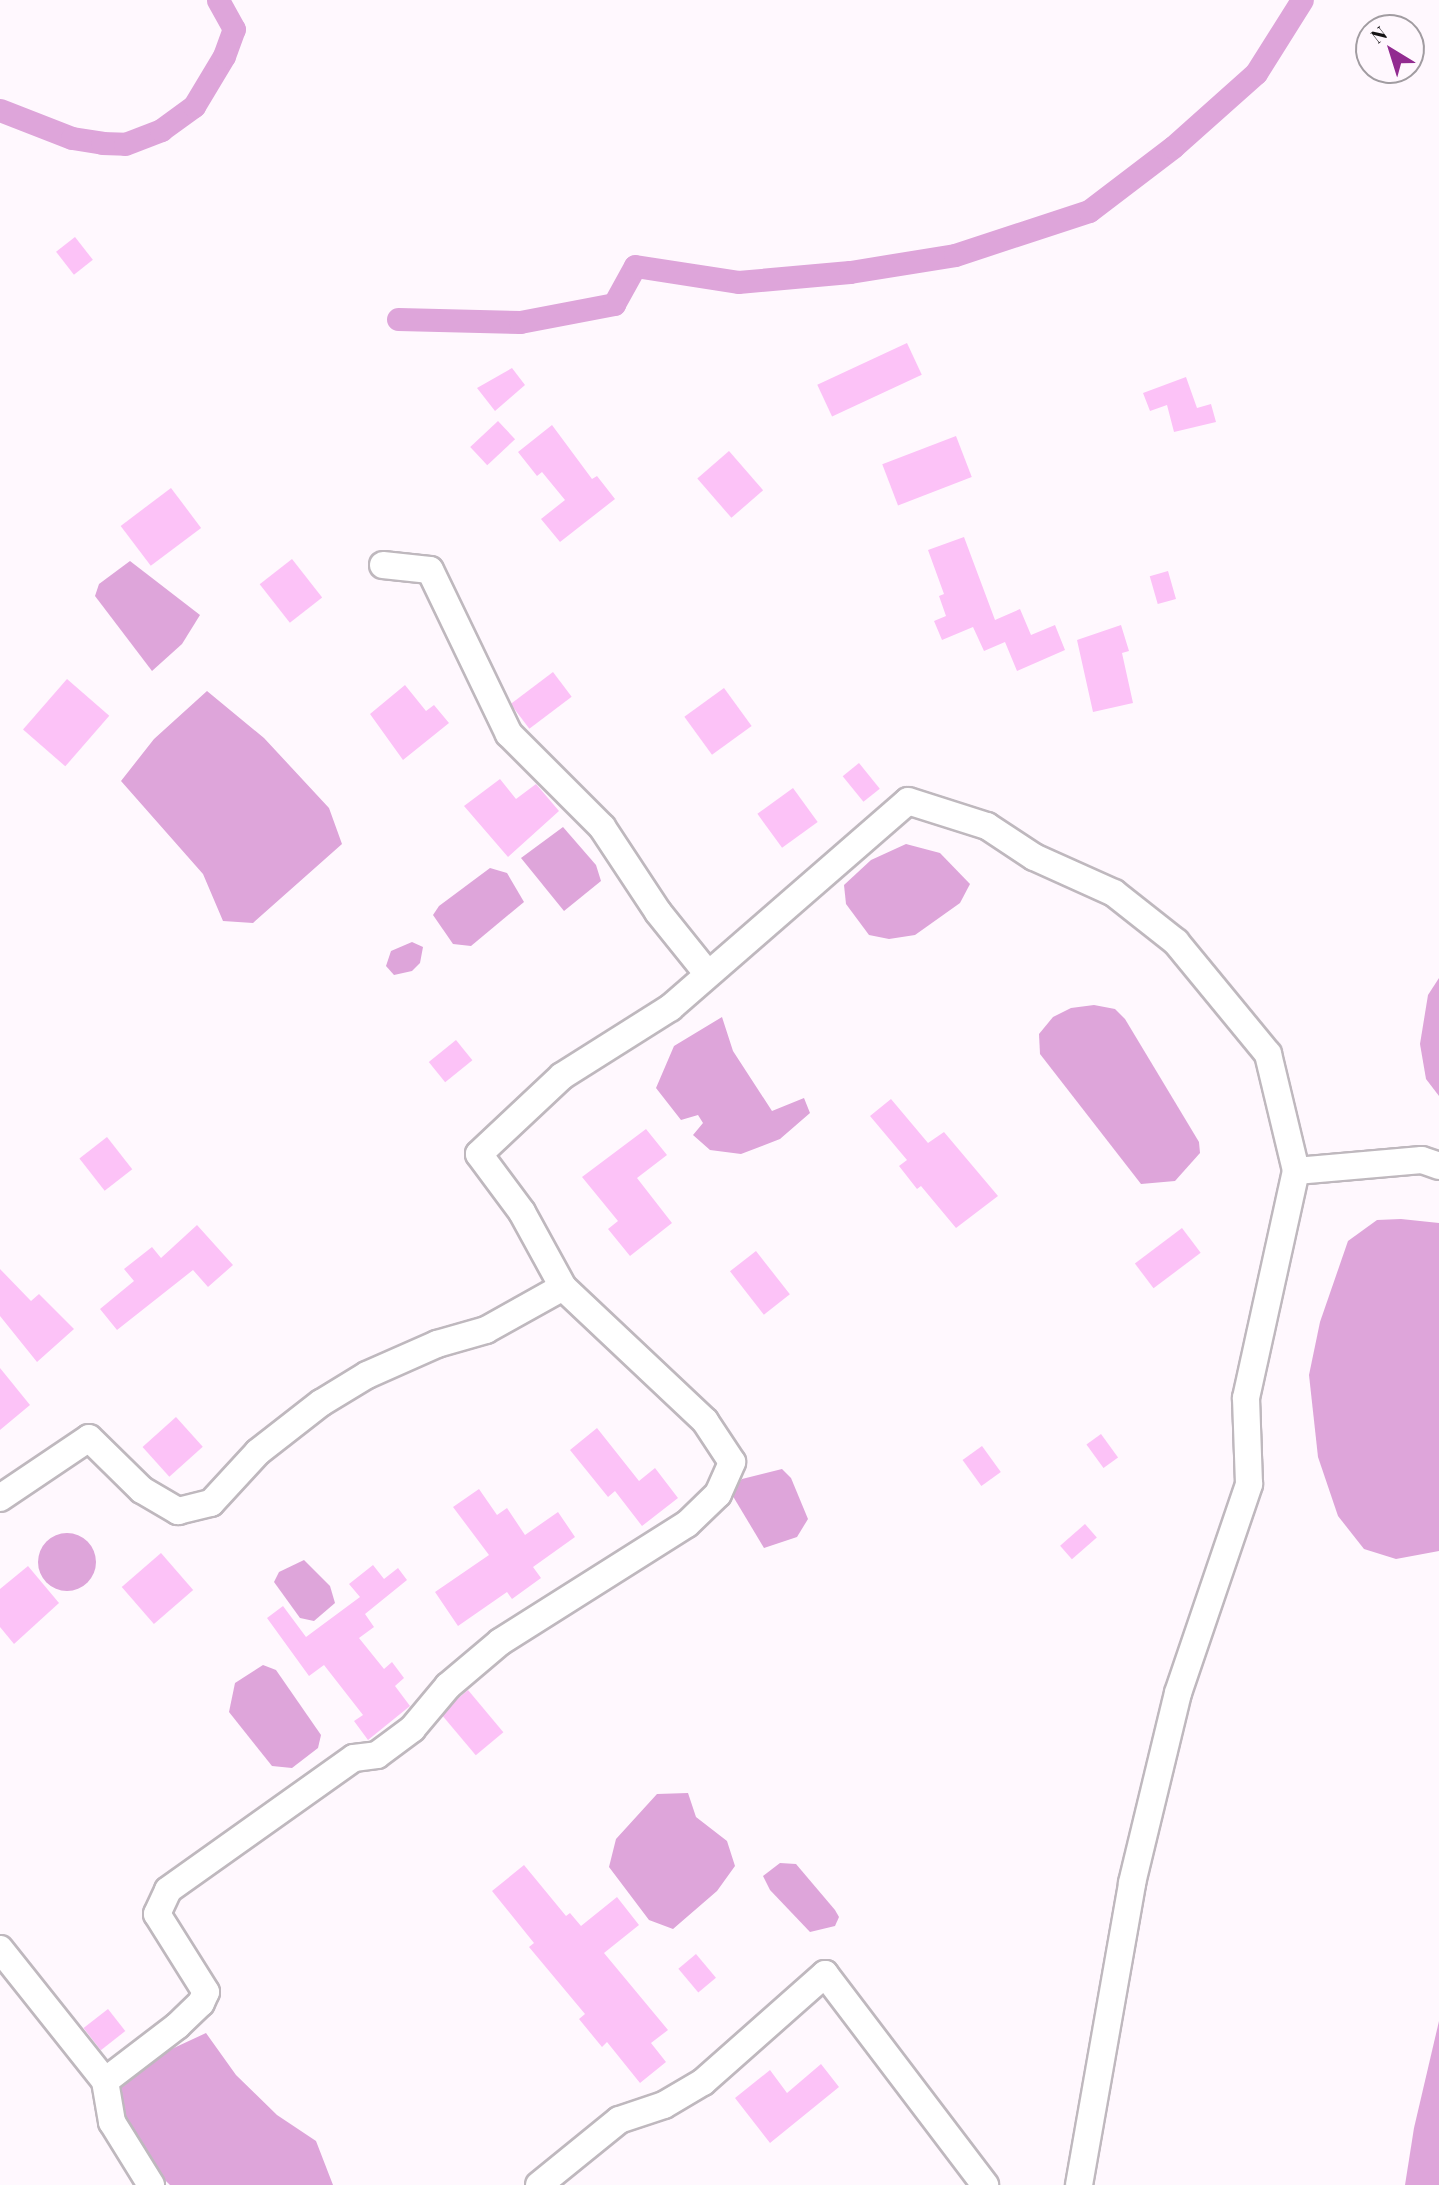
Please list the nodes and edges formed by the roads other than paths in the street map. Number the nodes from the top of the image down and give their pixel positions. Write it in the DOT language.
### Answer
graph roads {
  1 [pos="383,565"];
  2 [pos="707,974"];
  3 [pos="1439,1166"];
  4 [pos="1296,1171"];
  5 [pos="563,1287"];
  6 [pos="0,1498"];
  7 [pos="0,1949"];
  8 [pos="105,2081"];
  9 [pos="150,2185"];
  10 [pos="539,2185"];
  11 [pos="985,2185"];
  12 [pos="1079,2185"];
  1 -- 2 [label="street"];
  2 -- 4 [label="street"];
  2 -- 5 [label="street"];
  3 -- 4 [label="street"];
  4 -- 12 [label="street"];
  5 -- 6 [label="street"];
  5 -- 8 [label="street"];
  7 -- 8 [label="street"];
  8 -- 9 [label="street"];
  10 -- 11 [label="street"];
}
